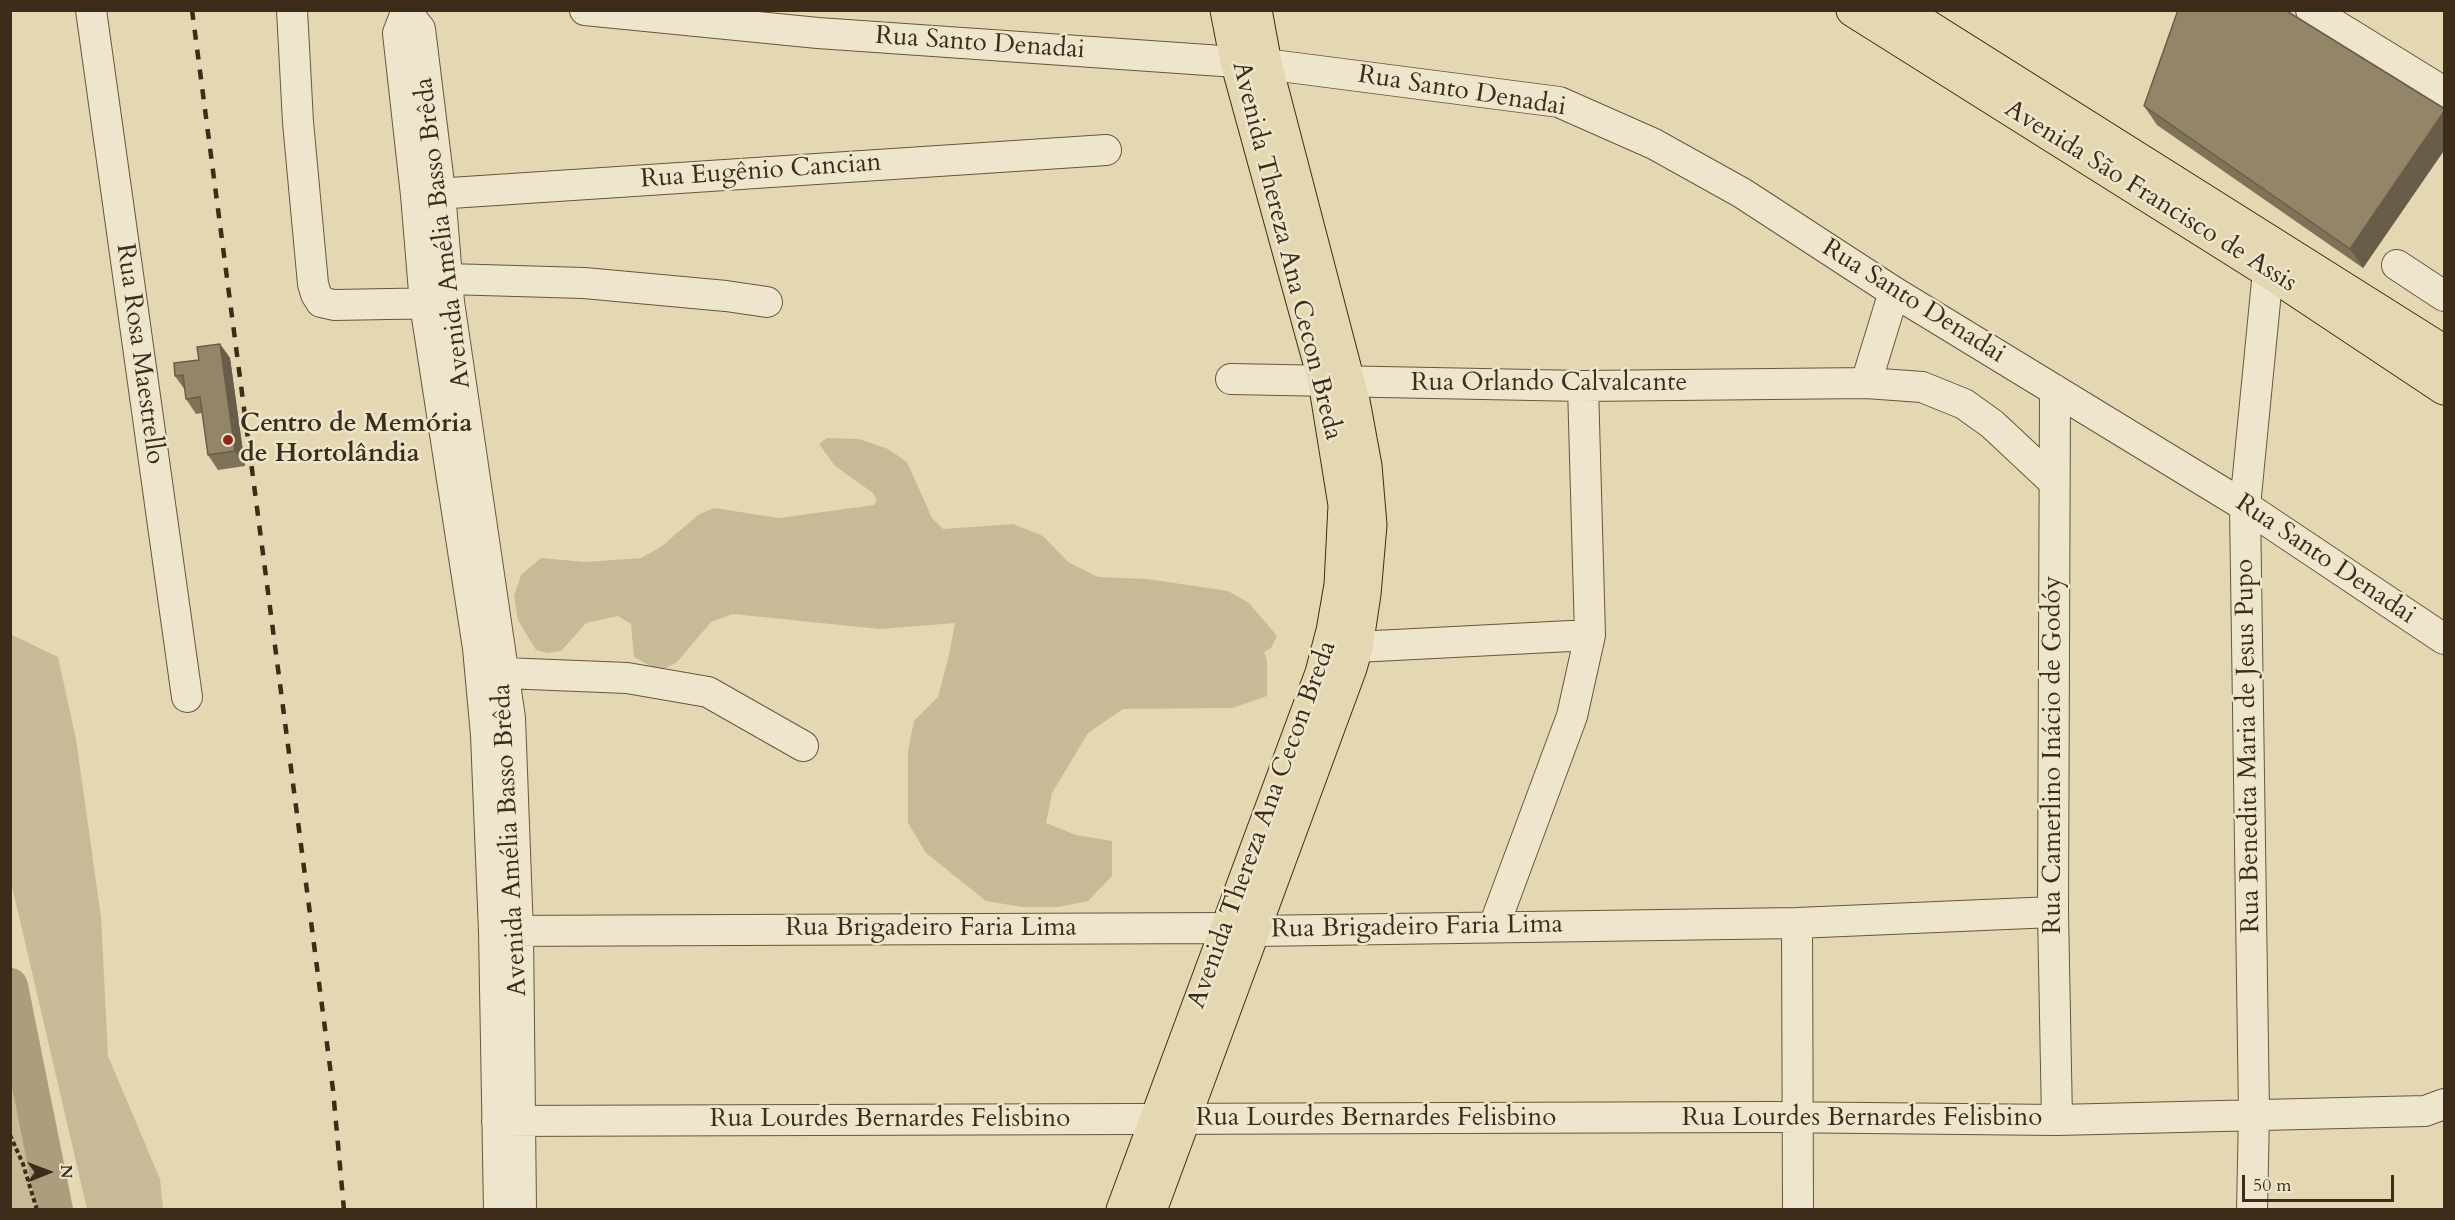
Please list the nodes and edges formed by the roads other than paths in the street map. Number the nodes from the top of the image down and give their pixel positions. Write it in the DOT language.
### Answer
graph roads {
  1 [pos="91,10"];
  2 [pos="292,10"];
  3 [pos="585,10"];
  4 [pos="1227,10"];
  5 [pos="1255,10"];
  6 [pos="1853,10"];
  7 [pos="1901,10"];
  8 [pos="2311,10"];
  9 [pos="407,12"];
  10 [pos="1251,62"];
  11 [pos="2445,92"];
  12 [pos="1106,150"];
  13 [pos="428,194"];
  14 [pos="2397,265"];
  15 [pos="2268,271"];
  16 [pos="1894,292"];
  17 [pos="441,295"];
  18 [pos="2445,296"];
  19 [pos="768,302"];
  20 [pos="2445,352"];
  21 [pos="1232,379"];
  22 [pos="1336,382"];
  23 [pos="1866,383"];
  24 [pos="1583,386"];
  25 [pos="2445,388"];
  26 [pos="2055,390"];
  27 [pos="2054,482"];
  28 [pos="2245,506"];
  29 [pos="1590,635"];
  30 [pos="2445,639"];
  31 [pos="1356,647"];
  32 [pos="504,673"];
  33 [pos="187,697"];
  34 [pos="803,746"];
  35 [pos="2053,912"];
  36 [pos="1797,924"];
  37 [pos="1494,926"];
  38 [pos="1241,929"];
  39 [pos="506,931"];
  40 [pos="2445,1104"];
  41 [pos="2254,1114"];
  42 [pos="1796,1117"];
  43 [pos="1169,1119"];
  44 [pos="2057,1120"];
  45 [pos="509,1121"];
  46 [pos="499,1209"];
  47 [pos="521,1209"];
  48 [pos="1123,1209"];
  49 [pos="1150,1209"];
  50 [pos="1798,1209"];
  51 [pos="2252,1209"];
  1 -- 33 [label="street, Rua Rosa Maestrello"];
  2 -- 17 [label="street"];
  3 -- 10 [label="street, Rua Santo Denadai"];
  4 -- 10 [label="main road, Avenida Thereza Ana Cecon Breda"];
  5 -- 10 [label="main road, Avenida Thereza Ana Cecon Breda"];
  6 -- 15 [label="main road, Avenida São Francisco de Assis"];
  7 -- 20 [label="main road, Avenida São Francisco de Assis"];
  8 -- 11 [label="street"];
  9 -- 13 [label="street, Avenida Amélia Basso Brêda"];
  10 -- 16 [label="street, Rua Santo Denadai"];
  10 -- 22 [label="main road, Avenida Thereza Ana Cecon Breda"];
  12 -- 13 [label="street, Rua Eugênio Cancian"];
  13 -- 17 [label="street, Avenida Amélia Basso Brêda"];
  14 -- 18 [label="street"];
  15 -- 25 [label="main road, Avenida São Francisco de Assis"];
  15 -- 28 [label="street, Rua Benedita Maria de Jesus Pupo"];
  16 -- 23 [label="street"];
  16 -- 26 [label="street, Rua Santo Denadai"];
  17 -- 19 [label="street"];
  17 -- 32 [label="street, Avenida Amélia Basso Brêda"];
  17 -- 39 [label="street, Avenida Amélia Basso Brêda"];
  21 -- 22 [label="street, Rua Orlando Calvalcante"];
  22 -- 24 [label="street, Rua Orlando Calvalcante"];
  22 -- 31 [label="main road, Avenida Thereza Ana Cecon Breda"];
  22 -- 38 [label="main road, Avenida Thereza Ana Cecon Breda"];
  23 -- 24 [label="street, Rua Orlando Calvalcante"];
  23 -- 27 [label="street, Rua Orlando Calvalcante"];
  24 -- 29 [label="street"];
  26 -- 27 [label="street, Rua Camerlino Inácio de Godóy"];
  26 -- 28 [label="street, Rua Santo Denadai"];
  27 -- 35 [label="street, Rua Camerlino Inácio de Godóy"];
  28 -- 30 [label="street, Rua Santo Denadai"];
  28 -- 41 [label="street, Rua Benedita Maria de Jesus Pupo"];
  29 -- 31 [label="street"];
  29 -- 37 [label="street"];
  31 -- 38 [label="main road, Avenida Thereza Ana Cecon Breda"];
  32 -- 34 [label="street"];
  32 -- 39 [label="street, Avenida Amélia Basso Brêda"];
  35 -- 36 [label="street, Rua Brigadeiro Faria Lima"];
  35 -- 44 [label="street, Rua Camerlino Inácio de Godóy"];
  36 -- 37 [label="street, Rua Brigadeiro Faria Lima"];
  36 -- 42 [label="street"];
  37 -- 38 [label="street, Rua Brigadeiro Faria Lima"];
  38 -- 39 [label="street, Rua Brigadeiro Faria Lima"];
  38 -- 43 [label="main road, Avenida Thereza Ana Cecon Breda"];
  39 -- 45 [label="street, Avenida Amélia Basso Brêda"];
  40 -- 41 [label="street, Rua Lourdes Bernardes Felisbino"];
  41 -- 44 [label="street, Rua Lourdes Bernardes Felisbino"];
  41 -- 51 [label="street, Rua Benedita Maria de Jesus Pupo"];
  42 -- 43 [label="street, Rua Lourdes Bernardes Felisbino"];
  42 -- 44 [label="street, Rua Lourdes Bernardes Felisbino"];
  42 -- 50 [label="street"];
  43 -- 45 [label="street, Rua Lourdes Bernardes Felisbino"];
  43 -- 48 [label="main road, Avenida Thereza Ana Cecon Breda"];
  43 -- 49 [label="main road, Avenida Thereza Ana Cecon Breda"];
  45 -- 46 [label="street, Avenida Amélia Basso Brêda"];
  45 -- 47 [label="street, Avenida Amélia Basso Brêda"];
}
